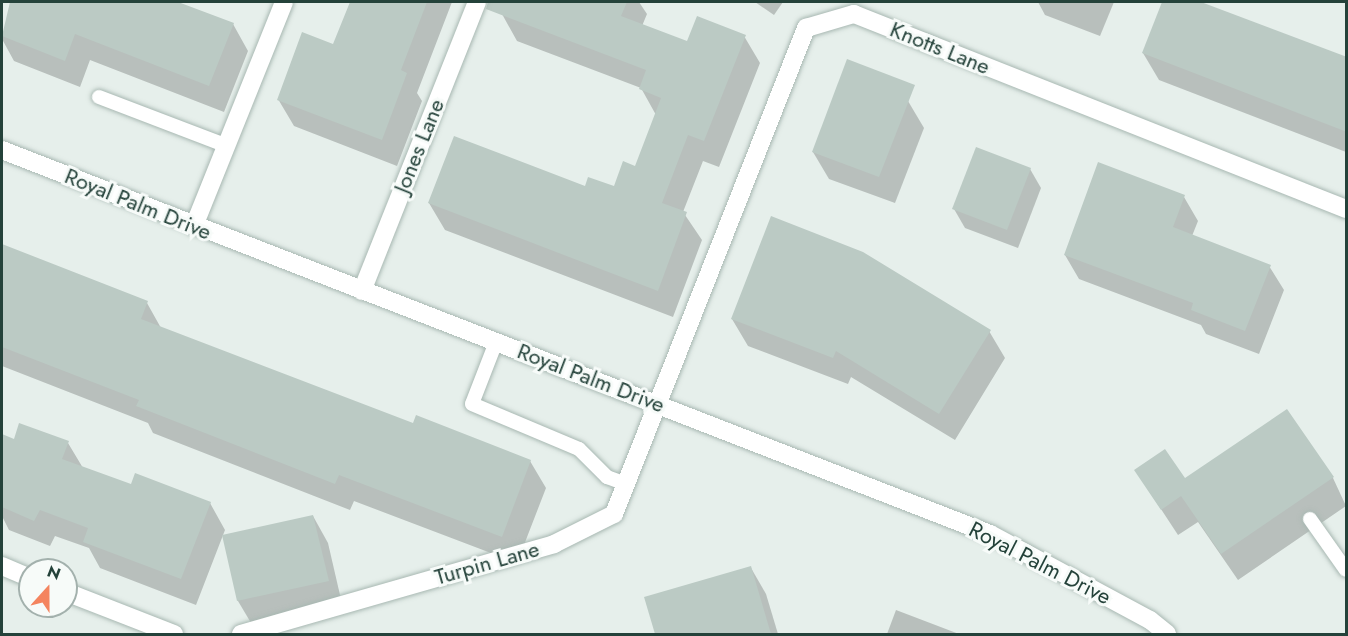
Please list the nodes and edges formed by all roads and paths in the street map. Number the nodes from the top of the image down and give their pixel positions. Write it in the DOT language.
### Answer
graph roads {
  1 [pos="284,2"];
  2 [pos="477,2"];
  3 [pos="99,97"];
  4 [pos="227,146"];
  5 [pos="2,150"];
  6 [pos="1347,209"];
  7 [pos="195,226"];
  8 [pos="362,291"];
  9 [pos="496,342"];
  10 [pos="658,403"];
  11 [pos="626,484"];
  12 [pos="1310,519"];
  13 [pos="2,566"];
  14 [pos="1347,570"];
  15 [pos="18,573"];
  16 [pos="78,597"];
  17 [pos="174,634"];
  18 [pos="242,634"];
  19 [pos="1167,634"];
  1 -- 4 [label="street"];
  2 -- 8 [label="street, Jones Lane"];
  3 -- 4 [label="lane"];
  4 -- 7 [label="street"];
  5 -- 7 [label="street, Royal Palm Drive"];
  6 -- 10 [label="street, Knotts Lane"];
  7 -- 8 [label="street, Royal Palm Drive"];
  8 -- 9 [label="street, Royal Palm Drive"];
  9 -- 10 [label="street, Royal Palm Drive"];
  9 -- 11 [label="lane"];
  10 -- 11 [label="street, Turpin Lane"];
  10 -- 19 [label="street, Royal Palm Drive"];
  11 -- 18 [label="street, Turpin Lane"];
  12 -- 14 [label="lane"];
  13 -- 15 [label="street"];
  16 -- 17 [label="street"];
}
